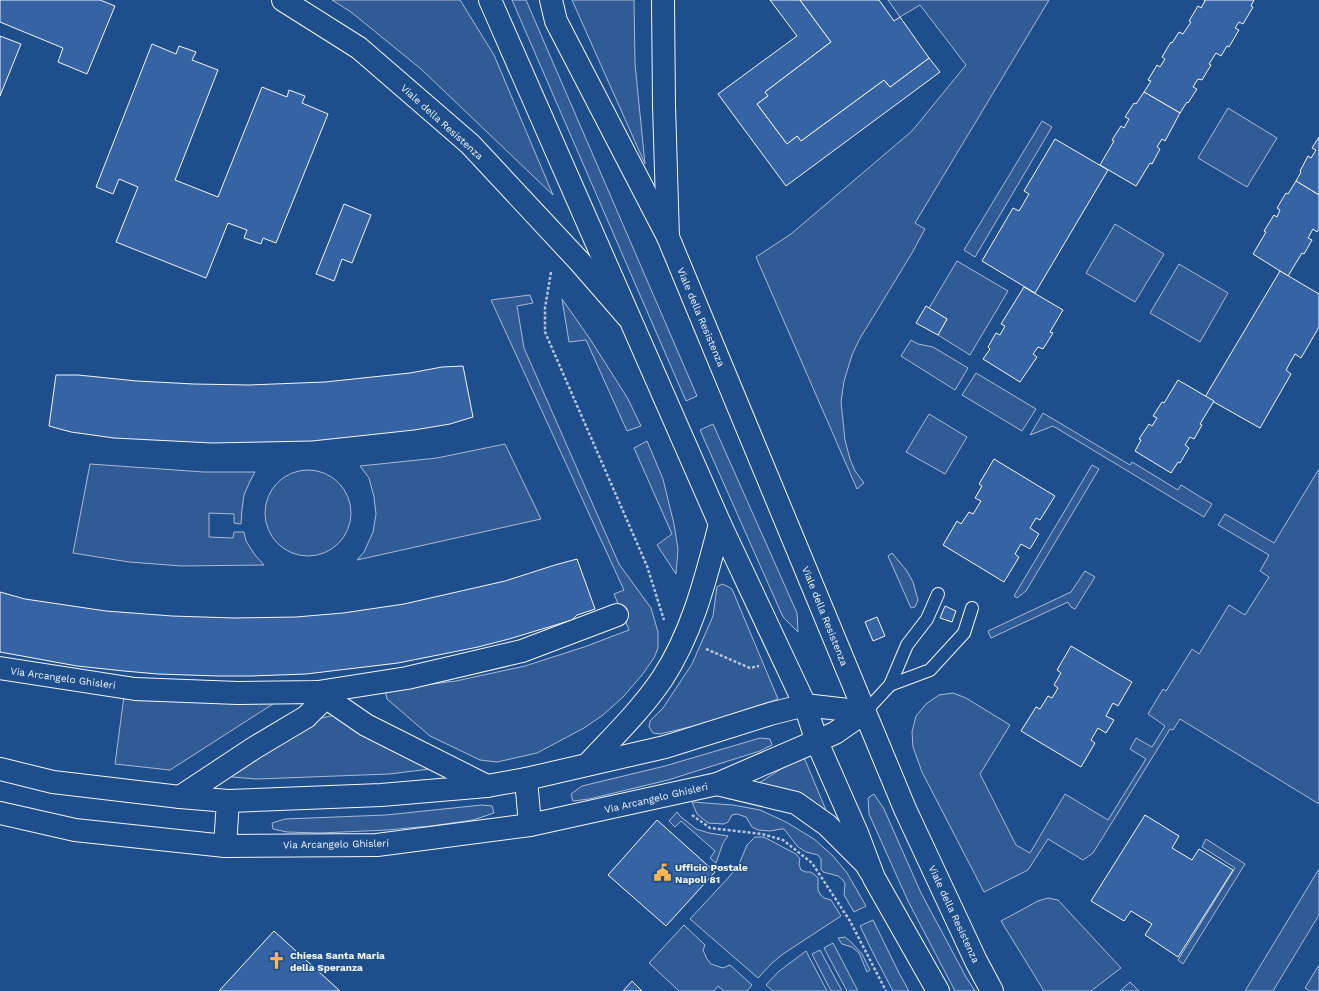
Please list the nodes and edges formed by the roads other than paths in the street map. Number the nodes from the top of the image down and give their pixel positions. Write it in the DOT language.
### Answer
graph roads {
  1 [pos="283,0"];
  2 [pos="490,0"];
  3 [pos="551,0"];
  4 [pos="663,0"];
  5 [pos="668,237"];
  6 [pos="630,319"];
  7 [pos="720,524"];
  8 [pos="938,594"];
  9 [pos="972,608"];
  10 [pos="617,615"];
  11 [pos="0,668"];
  12 [pos="890,685"];
  13 [pos="325,691"];
  14 [pos="805,705"];
  15 [pos="865,712"];
  16 [pos="817,742"];
  17 [pos="588,764"];
  18 [pos="0,769"];
  19 [pos="526,779"];
  20 [pos="717,784"];
  21 [pos="487,786"];
  22 [pos="180,797"];
  23 [pos="228,801"];
  24 [pos="0,813"];
  25 [pos="530,825"];
  26 [pos="225,846"];
  27 [pos="874,878"];
  28 [pos="938,991"];
  29 [pos="992,991"];
  1 -- 6 [label="street, Viale della Resistenza"];
  2 -- 6 [label="street, Viale della Resistenza"];
  3 -- 5 [label="street, Viale della Resistenza"];
  4 -- 5 [label="street, Viale della Resistenza"];
  5 -- 15 [label="street, Viale della Resistenza"];
  6 -- 7 [label="street, Viale della Resistenza"];
  7 -- 14 [label="street, Viale della Resistenza"];
  7 -- 17 [label="street"];
  8 -- 12 [label="lane"];
  9 -- 12 [label="lane"];
  10 -- 13 [label="street, Via Arcangelo Ghisleri"];
  11 -- 13 [label="street, Via Arcangelo Ghisleri"];
  12 -- 15 [label="lane"];
  13 -- 21 [label="street"];
  13 -- 22 [label="street"];
  14 -- 15 [label="street"];
  14 -- 16 [label="street, Viale della Resistenza"];
  14 -- 17 [label="street"];
  15 -- 16 [label="street, Via Arcangelo Ghisleri"];
  15 -- 29 [label="street, Viale della Resistenza"];
  16 -- 20 [label="street, Via Arcangelo Ghisleri"];
  16 -- 27 [label="street, Viale della Resistenza"];
  17 -- 19 [label="street"];
  18 -- 22 [label="street"];
  19 -- 21 [label="street"];
  19 -- 25 [label="street"];
  20 -- 25 [label="street, Via Arcangelo Ghisleri"];
  20 -- 27 [label="street, Via Arcangelo Ghisleri"];
  21 -- 23 [label="street"];
  22 -- 23 [label="street"];
  23 -- 26 [label="street"];
  24 -- 26 [label="street, Via Arcangelo Ghisleri"];
  25 -- 26 [label="street, Via Arcangelo Ghisleri"];
  27 -- 28 [label="street, Viale della Resistenza"];
}
